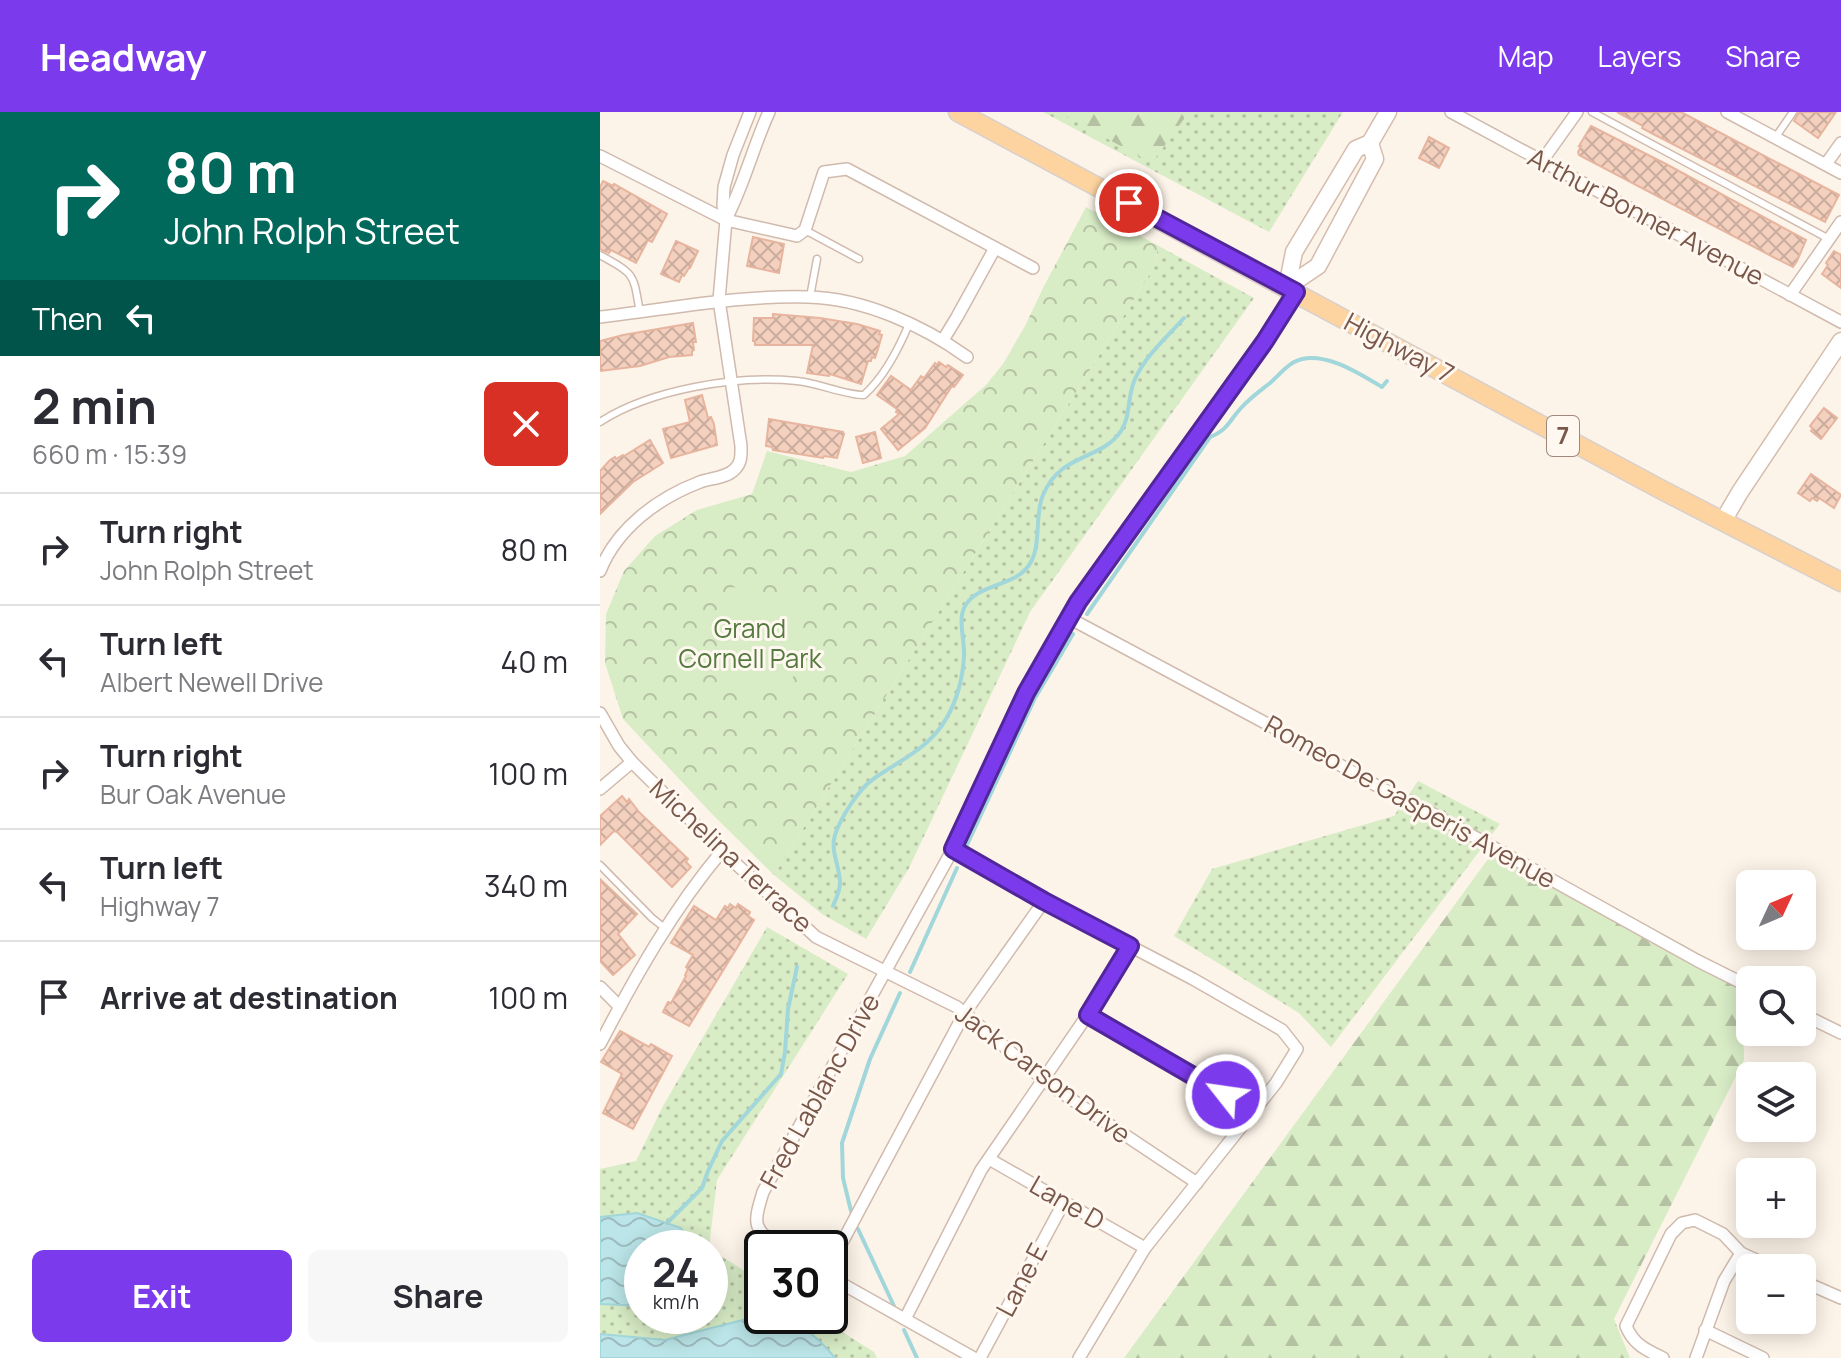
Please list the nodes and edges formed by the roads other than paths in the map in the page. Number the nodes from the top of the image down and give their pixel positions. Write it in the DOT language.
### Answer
graph roads {
  1 [pos="750,112"];
  2 [pos="769,112"];
  3 [pos="958,112"];
  4 [pos="1388,112"];
  5 [pos="1451,112"];
  6 [pos="1577,112"];
  7 [pos="1592,112"];
  8 [pos="1727,112"];
  9 [pos="1793,112"];
  10 [pos="1775,138"];
  11 [pos="1370,143"];
  12 [pos="1841,143"];
  13 [pos="600,156"];
  14 [pos="1542,161"];
  15 [pos="1826,164"];
  16 [pos="1841,173"];
  17 [pos="726,220"];
  18 [pos="1841,222"];
  19 [pos="805,230"];
  20 [pos="1829,239"];
  21 [pos="995,248"];
  22 [pos="600,255"];
  23 [pos="817,259"];
  24 [pos="859,259"];
  25 [pos="1033,268"];
  26 [pos="1292,290"];
  27 [pos="1790,295"];
  28 [pos="810,297"];
  29 [pos="719,300"];
  30 [pos="640,313"];
  31 [pos="600,317"];
  32 [pos="1841,322"];
  33 [pos="909,324"];
  34 [pos="943,340"];
  35 [pos="1841,341"];
  36 [pos="967,357"];
  37 [pos="731,383"];
  38 [pos="600,422"];
  39 [pos="1723,521"];
  40 [pos="603,555"];
  41 [pos="600,571"];
  42 [pos="1841,582"];
  43 [pos="1069,618"];
  44 [pos="600,713"];
  45 [pos="632,762"];
  46 [pos="600,789"];
  47 [pos="953,849"];
  48 [pos="722,851"];
  49 [pos="600,865"];
  50 [pos="1044,901"];
  51 [pos="666,929"];
  52 [pos="1130,946"];
  53 [pos="885,971"];
  54 [pos="1736,980"];
  55 [pos="600,987"];
  56 [pos="620,1007"];
  57 [pos="964,1014"];
  58 [pos="1088,1015"];
  59 [pos="1816,1021"];
  60 [pos="1841,1033"];
  61 [pos="600,1044"];
  62 [pos="1044,1080"];
  63 [pos="1254,1111"];
  64 [pos="989,1159"];
  65 [pos="1197,1183"];
  66 [pos="1064,1202"];
  67 [pos="760,1230"];
  68 [pos="848,1231"];
  69 [pos="1145,1248"];
  70 [pos="1741,1253"];
  71 [pos="848,1287"];
  72 [pos="1816,1287"];
  73 [pos="1841,1298"];
  74 [pos="905,1319"];
  75 [pos="1705,1330"];
  76 [pos="974,1358"];
  77 [pos="980,1358"];
  78 [pos="1079,1358"];
  79 [pos="1663,1358"];
  80 [pos="1696,1358"];
  81 [pos="1763,1358"];
  1 -- 17 [label="street"];
  2 -- 17 [label="street"];
  3 -- 26 [label="main road, Highway 7 / 7"];
  4 -- 11 [label="street"];
  5 -- 14 [label="street, Arthur Bonner Avenue"];
  6 -- 14 [label="street"];
  7 -- 20 [label="lane"];
  8 -- 10 [label="street"];
  9 -- 10 [label="lane"];
  10 -- 15 [label="street"];
  11 -- 26 [label="street"];
  11 -- 26 [label="street"];
  12 -- 15 [label="street"];
  13 -- 17 [label="street"];
  14 -- 27 [label="street, Arthur Bonner Avenue"];
  15 -- 16 [label="street"];
  17 -- 19 [label="street"];
  17 -- 29 [label="street"];
  18 -- 20 [label="street"];
  19 -- 21 [label="street"];
  19 -- 24 [label="lane"];
  20 -- 27 [label="street"];
  21 -- 25 [label="street"];
  21 -- 34 [label="street"];
  22 -- 30 [label="lane"];
  23 -- 28 [label="lane"];
  26 -- 39 [label="main road, Highway 7 / 7"];
  26 -- 43 [label="street, Fred Lablanc Drive"];
  27 -- 32 [label="street, Arthur Bonner Avenue"];
  28 -- 29 [label="street"];
  28 -- 33 [label="street"];
  29 -- 30 [label="street"];
  29 -- 37 [label="street"];
  30 -- 31 [label="street"];
  33 -- 34 [label="street"];
  33 -- 37 [label="lane"];
  34 -- 36 [label="street"];
  35 -- 39 [label="street"];
  37 -- 38 [label="lane"];
  37 -- 40 [label="street"];
  39 -- 42 [label="main road, Highway 7 / 7"];
  40 -- 41 [label="street"];
  43 -- 47 [label="street, Fred Lablanc Drive"];
  43 -- 54 [label="street, Romeo De Gasperis Avenue"];
  44 -- 45 [label="street, Michelina Terrace"];
  45 -- 46 [label="street"];
  45 -- 48 [label="street, Michelina Terrace"];
  47 -- 50 [label="street"];
  47 -- 53 [label="street, Fred Lablanc Drive"];
  48 -- 51 [label="street"];
  48 -- 53 [label="street, Michelina Terrace"];
  49 -- 51 [label="lane"];
  50 -- 52 [label="street"];
  50 -- 57 [label="street"];
  51 -- 56 [label="street"];
  52 -- 58 [label="street"];
  52 -- 63 [label="street"];
  53 -- 57 [label="street, Jack Carson Drive"];
  53 -- 67 [label="street, Fred Lablanc Drive"];
  55 -- 56 [label="street"];
  56 -- 61 [label="street"];
  57 -- 62 [label="street, Jack Carson Drive"];
  57 -- 68 [label="street"];
  58 -- 62 [label="street"];
  58 -- 63 [label="street"];
  59 -- 60 [label="street"];
  62 -- 64 [label="street"];
  62 -- 65 [label="street, Jack Carson Drive"];
  63 -- 65 [label="street"];
  64 -- 66 [label="street, Lane D"];
  64 -- 74 [label="street"];
  65 -- 69 [label="street"];
  66 -- 69 [label="street, Lane D"];
  66 -- 77 [label="street, Lane E"];
  69 -- 78 [label="street"];
  70 -- 75 [label="street"];
  70 -- 79 [label="street"];
  71 -- 74 [label="street"];
  72 -- 73 [label="street"];
  74 -- 76 [label="street"];
  75 -- 80 [label="street"];
  75 -- 81 [label="street"];
}
